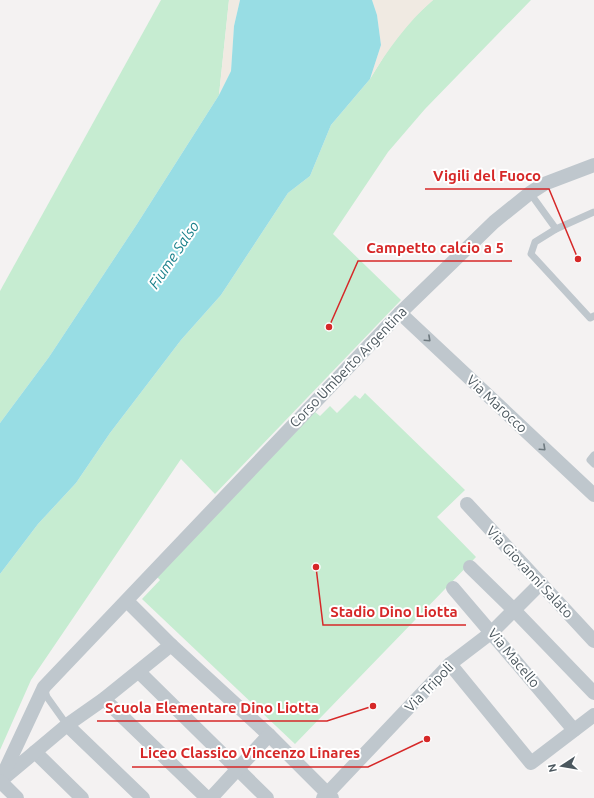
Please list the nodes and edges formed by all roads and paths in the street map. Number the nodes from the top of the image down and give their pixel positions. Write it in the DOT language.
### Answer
graph roads {
  1 [pos="594,165"];
  2 [pos="530,193"];
  3 [pos="594,212"];
  4 [pos="556,229"];
  5 [pos="400,313"];
  6 [pos="594,316"];
  7 [pos="594,455"];
  8 [pos="594,464"];
  9 [pos="594,495"];
  10 [pos="467,504"];
  11 [pos="470,567"];
  12 [pos="541,583"];
  13 [pos="453,588"];
  14 [pos="127,601"];
  15 [pos="514,610"];
  16 [pos="492,632"];
  17 [pos="594,640"];
  18 [pos="171,645"];
  19 [pos="450,664"];
  20 [pos="139,672"];
  21 [pos="44,687"];
  22 [pos="594,693"];
  23 [pos="104,700"];
  24 [pos="594,715"];
  25 [pos="67,725"];
  26 [pos="574,730"];
  27 [pos="269,735"];
  28 [pos="35,752"];
  29 [pos="238,769"];
  30 [pos="0,781"];
  31 [pos="328,796"];
  32 [pos="17,798"];
  33 [pos="82,798"];
  34 [pos="143,798"];
  35 [pos="207,798"];
  36 [pos="211,798"];
  37 [pos="267,798"];
  1 -- 2 [label="street, Corso Umberto Argentina"];
  2 -- 4 [label="lane"];
  2 -- 5 [label="street, Corso Umberto Argentina"];
  3 -- 4 [label="lane"];
  4 -- 6 [label="lane"];
  5 -- 9 [label="street, Via Marocco, one-way"];
  5 -- 14 [label="street, Corso Umberto Argentina"];
  7 -- 8 [label="lane"];
  10 -- 12 [label="street, Via Giovanni Salato"];
  11 -- 15 [label="street"];
  12 -- 15 [label="street, Via Tripoli"];
  12 -- 17 [label="street, Via Giovanni Salato"];
  13 -- 16 [label="street, Via Macello"];
  14 -- 18 [label="street"];
  14 -- 21 [label="street, Corso Umberto Argentina"];
  15 -- 16 [label="street, Via Tripoli"];
  15 -- 22 [label="street"];
  16 -- 19 [label="street, Via Tripoli"];
  16 -- 26 [label="street, Via Macello"];
  18 -- 20 [label="street"];
  18 -- 27 [label="street"];
  19 -- 26 [label="street"];
  19 -- 31 [label="street, Via Tripoli"];
  20 -- 23 [label="street"];
  20 -- 29 [label="street"];
  21 -- 25 [label="lane"];
  21 -- 28 [label="street, Corso Umberto Argentina"];
  23 -- 25 [label="street"];
  23 -- 35 [label="street"];
  24 -- 26 [label="street"];
  25 -- 28 [label="street"];
  25 -- 34 [label="street"];
  27 -- 29 [label="street"];
  27 -- 31 [label="street"];
  28 -- 33 [label="street"];
  29 -- 36 [label="street"];
  29 -- 37 [label="street"];
  30 -- 32 [label="street"];
}
